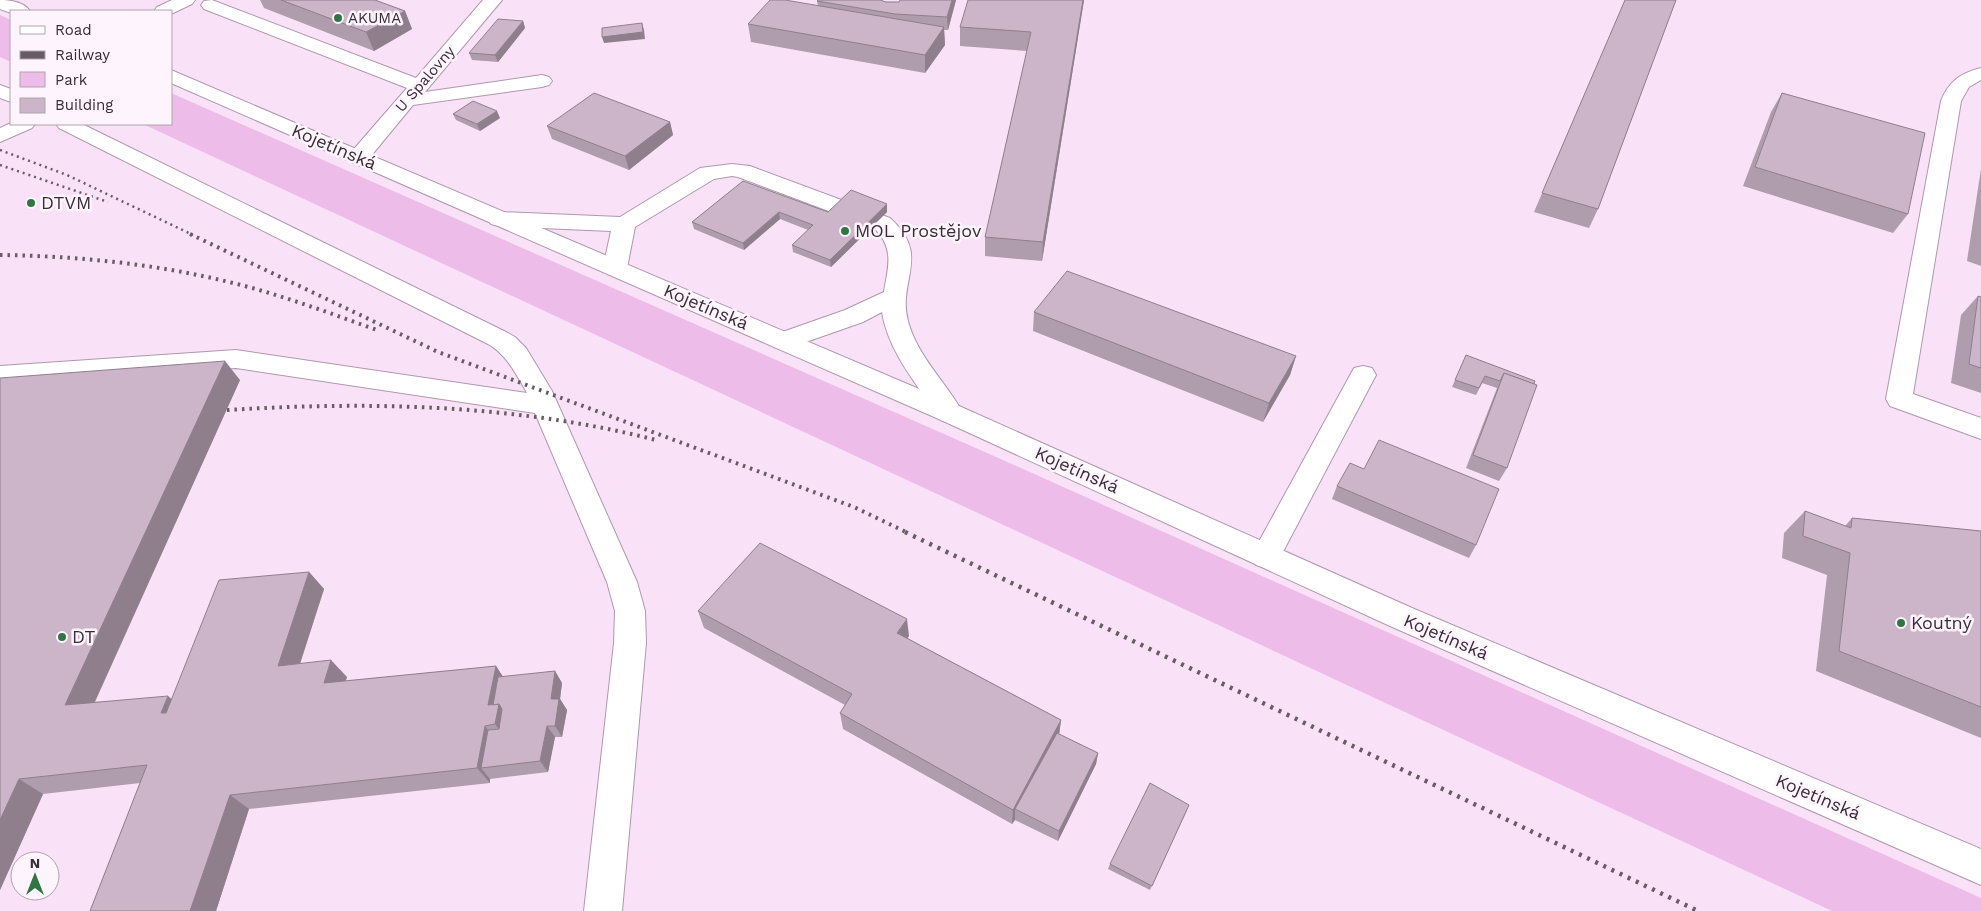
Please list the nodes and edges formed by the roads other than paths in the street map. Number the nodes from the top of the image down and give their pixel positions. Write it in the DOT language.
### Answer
graph roads {
  1 [pos="186,0"];
  2 [pos="493,0"];
  3 [pos="0,2"];
  4 [pos="210,4"];
  5 [pos="19,10"];
  6 [pos="165,10"];
  7 [pos="1981,74"];
  8 [pos="172,76"];
  9 [pos="542,81"];
  10 [pos="414,93"];
  11 [pos="23,125"];
  12 [pos="68,125"];
  13 [pos="0,136"];
  14 [pos="358,157"];
  15 [pos="499,219"];
  16 [pos="624,224"];
  17 [pos="615,268"];
  18 [pos="896,296"];
  19 [pos="783,341"];
  20 [pos="0,375"];
  21 [pos="1363,375"];
  22 [pos="545,405"];
  23 [pos="950,413"];
  24 [pos="1981,429"];
  25 [pos="1266,556"];
  26 [pos="1981,867"];
  27 [pos="603,911"];
  1 -- 6 [label="main road"];
  2 -- 10 [label="main road, U Spalovny"];
  3 -- 5 [label="main road"];
  4 -- 10 [label="main road"];
  7 -- 24 [label="main road"];
  8 -- 14 [label="main road, Kojetínská"];
  9 -- 10 [label="main road"];
  10 -- 14 [label="main road, U Spalovny"];
  11 -- 13 [label="main road"];
  12 -- 22 [label="main road"];
  14 -- 15 [label="main road, Kojetínská"];
  15 -- 16 [label="main road"];
  15 -- 17 [label="main road, Kojetínská"];
  16 -- 17 [label="main road"];
  16 -- 18 [label="main road"];
  17 -- 19 [label="main road, Kojetínská"];
  18 -- 19 [label="main road"];
  18 -- 23 [label="main road"];
  19 -- 23 [label="main road, Kojetínská"];
  20 -- 22 [label="main road"];
  21 -- 25 [label="main road"];
  22 -- 27 [label="main road"];
  23 -- 25 [label="main road, Kojetínská"];
  25 -- 26 [label="main road, Kojetínská"];
}
